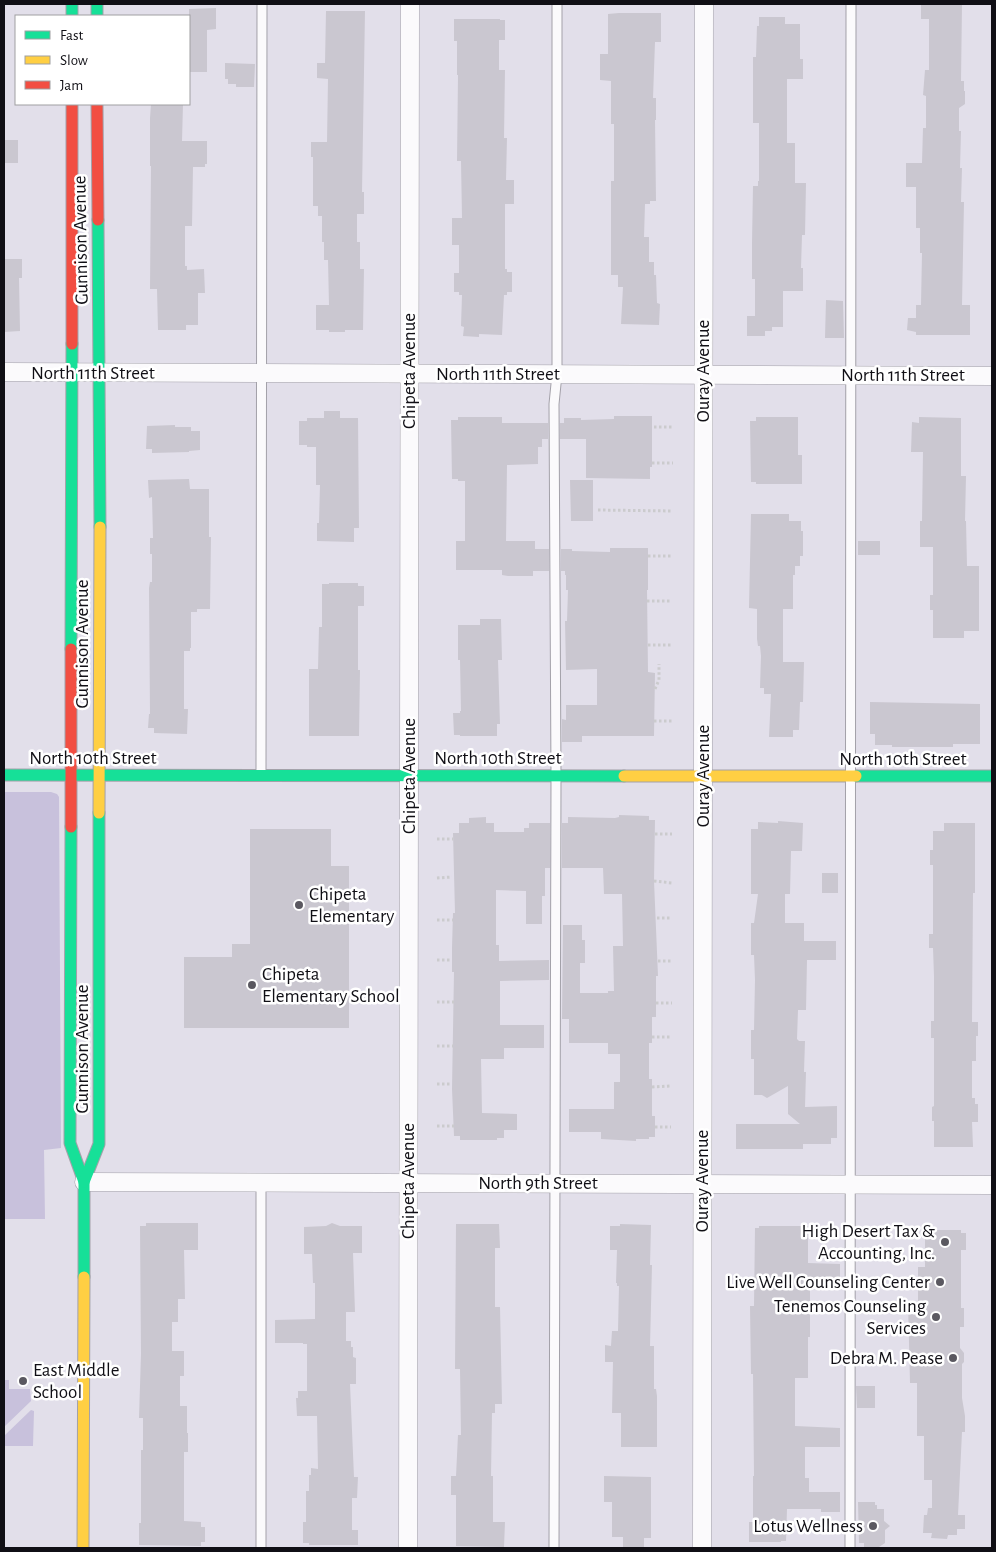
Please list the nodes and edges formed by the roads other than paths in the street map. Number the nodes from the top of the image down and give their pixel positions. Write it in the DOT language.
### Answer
graph roads {
  1 [pos="262,4"];
  2 [pos="410,4"];
  3 [pos="557,4"];
  4 [pos="704,4"];
  5 [pos="851,4"];
  6 [pos="72,105"];
  7 [pos="98,105"];
  8 [pos="4,372"];
  9 [pos="72,372"];
  10 [pos="100,373"];
  11 [pos="262,373"];
  12 [pos="409,374"];
  13 [pos="557,374"];
  14 [pos="703,374"];
  15 [pos="851,375"];
  16 [pos="992,376"];
  17 [pos="4,775"];
  18 [pos="71,775"];
  19 [pos="99,775"];
  20 [pos="261,775"];
  21 [pos="409,775"];
  22 [pos="556,776"];
  23 [pos="703,776"];
  24 [pos="850,776"];
  25 [pos="992,776"];
  26 [pos="84,1182"];
  27 [pos="261,1182"];
  28 [pos="408,1182"];
  29 [pos="556,1183"];
  30 [pos="702,1184"];
  31 [pos="850,1184"];
  32 [pos="992,1185"];
  33 [pos="84,1548"];
  34 [pos="261,1548"];
  35 [pos="408,1548"];
  36 [pos="554,1548"];
  37 [pos="702,1548"];
  38 [pos="850,1548"];
  1 -- 11 [label="lane"];
  2 -- 12 [label="street, Chipeta Avenue"];
  3 -- 13 [label="lane"];
  4 -- 14 [label="street, Ouray Avenue"];
  5 -- 15 [label="lane"];
  6 -- 9 [label="street, Gunnison Avenue"];
  7 -- 10 [label="street, Gunnison Avenue"];
  8 -- 9 [label="street, North 11th Street"];
  9 -- 10 [label="street, North 11th Street"];
  9 -- 18 [label="street, Gunnison Avenue"];
  10 -- 11 [label="street, North 11th Street"];
  10 -- 19 [label="street, Gunnison Avenue"];
  11 -- 12 [label="street, North 11th Street"];
  11 -- 20 [label="lane"];
  12 -- 13 [label="street, North 11th Street"];
  12 -- 21 [label="street, Chipeta Avenue"];
  13 -- 14 [label="street, North 11th Street"];
  13 -- 22 [label="lane"];
  14 -- 15 [label="street, North 11th Street"];
  14 -- 23 [label="street, Ouray Avenue"];
  15 -- 16 [label="street, North 11th Street"];
  15 -- 24 [label="lane"];
  17 -- 18 [label="street, North 10th Street"];
  18 -- 19 [label="street, North 10th Street"];
  18 -- 26 [label="street, Gunnison Avenue"];
  19 -- 20 [label="street, North 10th Street"];
  19 -- 26 [label="street, Gunnison Avenue"];
  20 -- 21 [label="street, North 10th Street"];
  21 -- 22 [label="street, North 10th Street"];
  21 -- 28 [label="street, Chipeta Avenue"];
  22 -- 23 [label="street, North 10th Street"];
  22 -- 29 [label="lane"];
  23 -- 24 [label="street, North 10th Street"];
  23 -- 30 [label="street, Ouray Avenue"];
  24 -- 25 [label="street, North 10th Street"];
  24 -- 31 [label="lane"];
  26 -- 27 [label="street, North 9th Street"];
  26 -- 33 [label="street, Gunnison Avenue"];
  27 -- 28 [label="street, North 9th Street"];
  27 -- 34 [label="lane"];
  28 -- 29 [label="street, North 9th Street"];
  28 -- 35 [label="street, Chipeta Avenue"];
  29 -- 30 [label="street, North 9th Street"];
  29 -- 36 [label="lane"];
  30 -- 31 [label="street, North 9th Street"];
  30 -- 37 [label="street, Ouray Avenue"];
  31 -- 32 [label="street, North 9th Street"];
  31 -- 38 [label="lane"];
}
